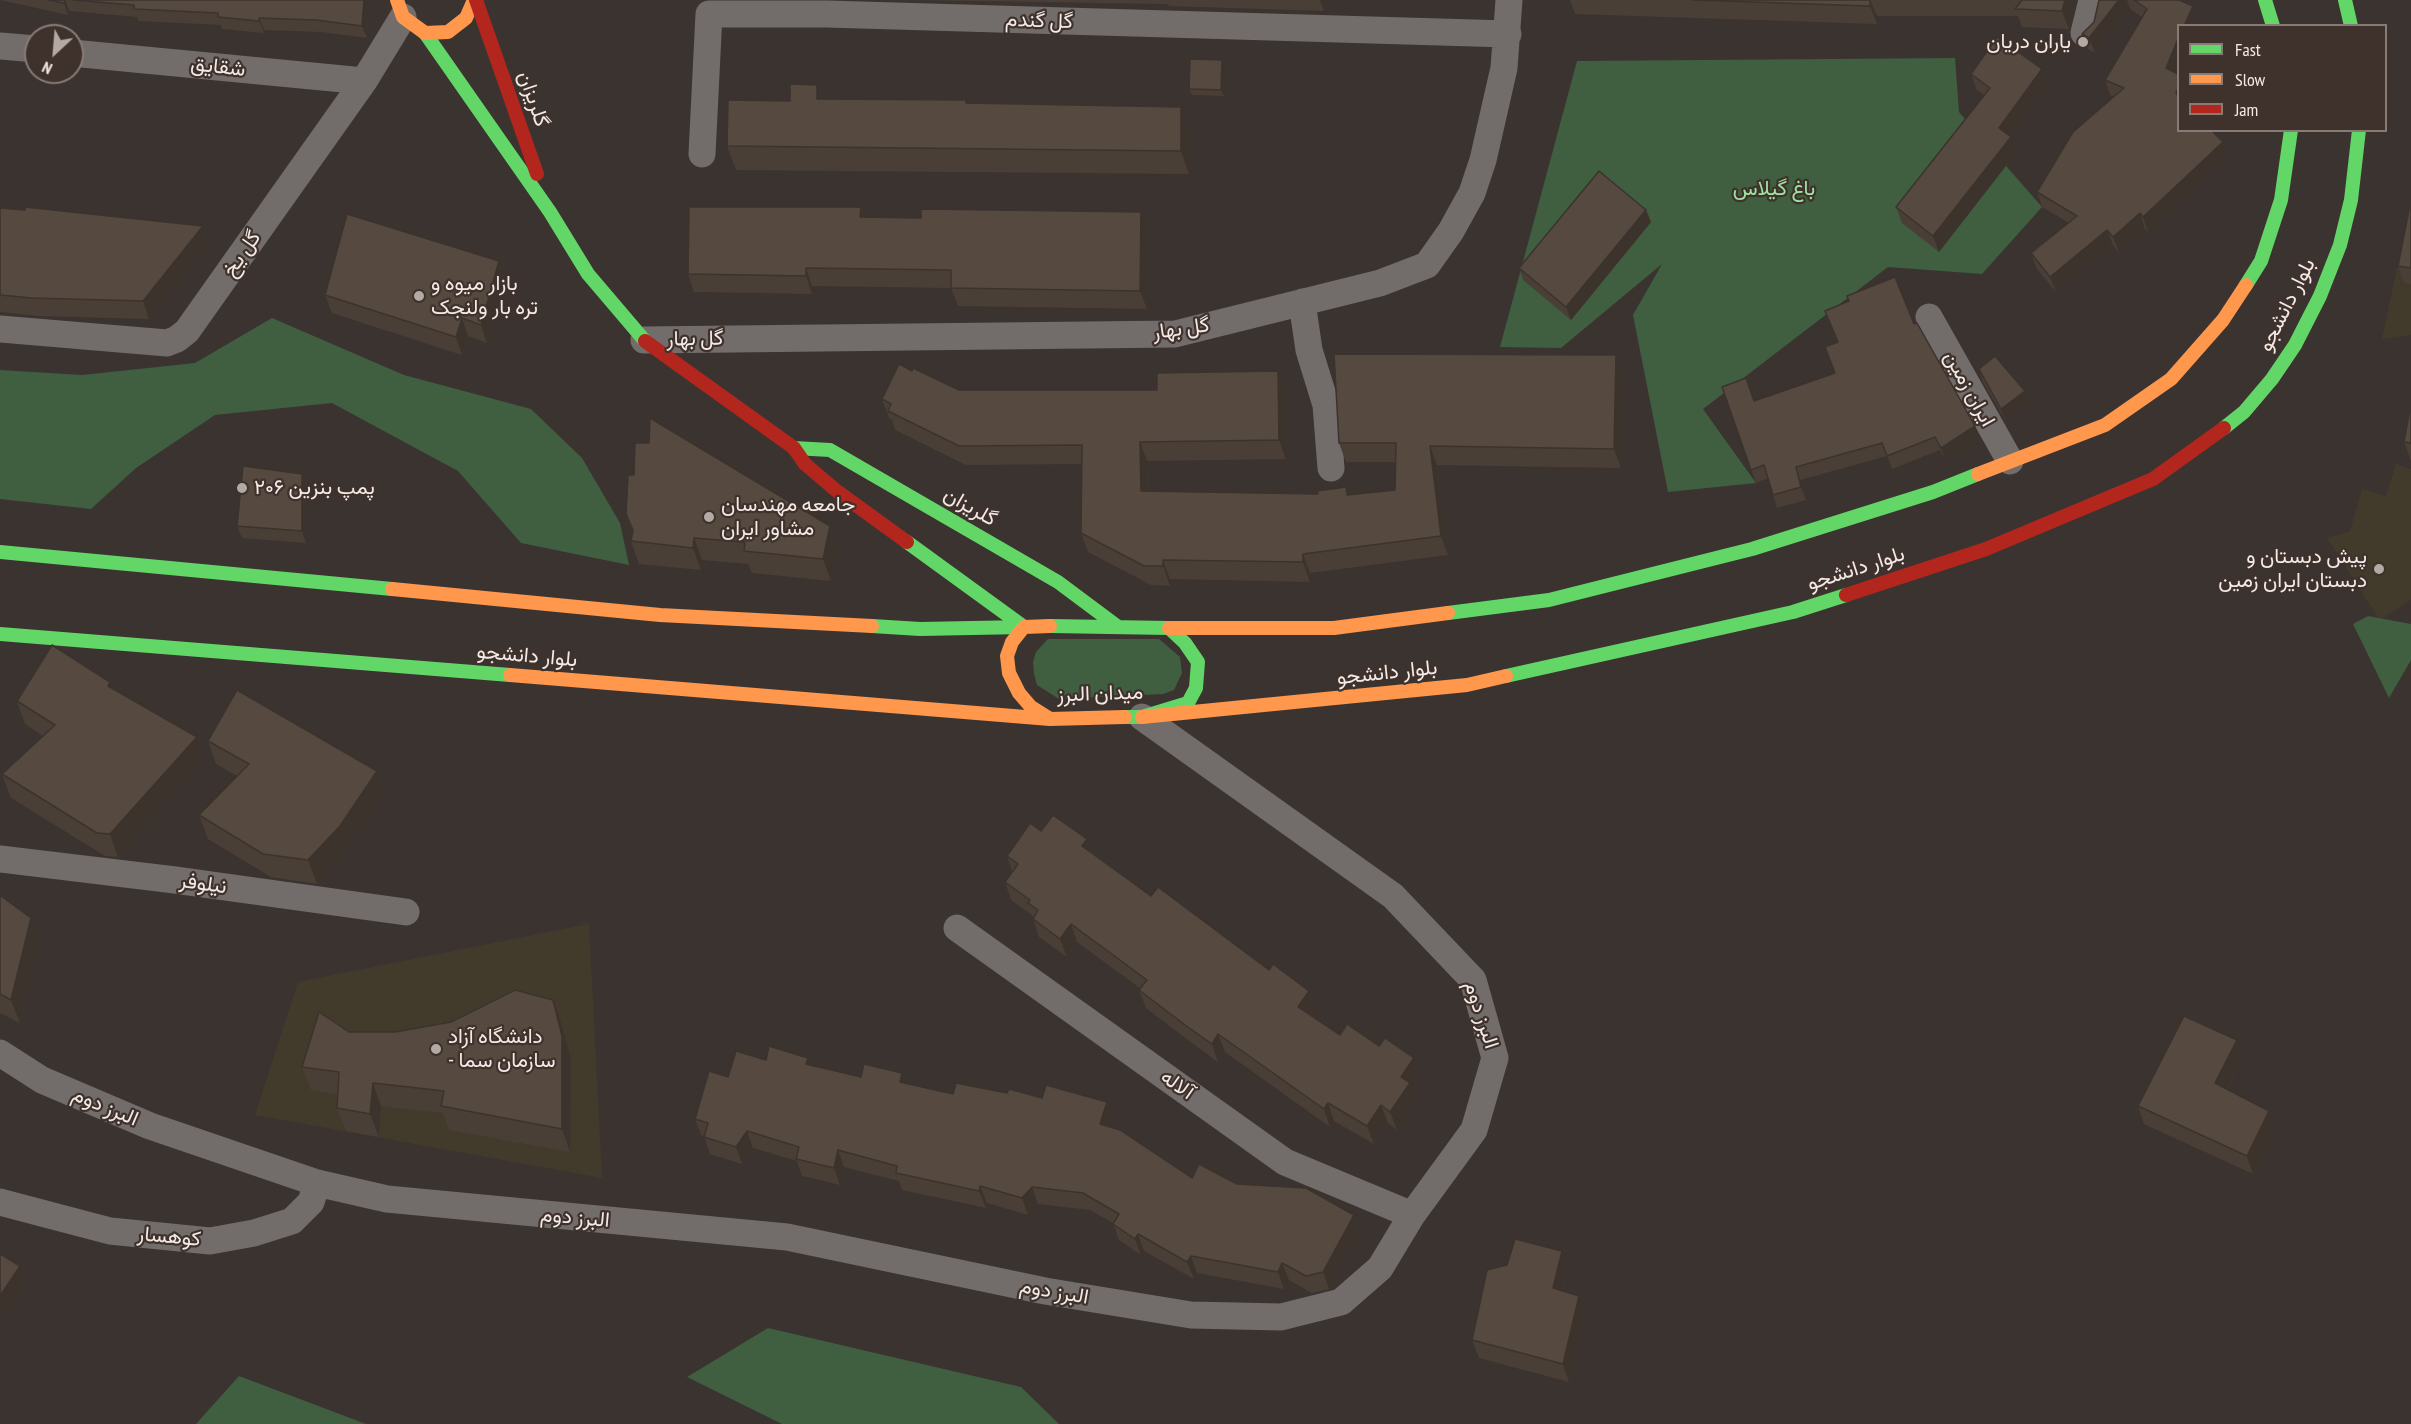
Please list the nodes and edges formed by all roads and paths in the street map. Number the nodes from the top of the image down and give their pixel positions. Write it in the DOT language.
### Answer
graph roads {
  1 [pos="475,0"];
  2 [pos="1509,0"];
  3 [pos="2092,0"];
  4 [pos="2265,0"];
  5 [pos="2344,0"];
  6 [pos="826,7"];
  7 [pos="400,9"];
  8 [pos="2272,24"];
  9 [pos="2350,24"];
  10 [pos="425,33"];
  11 [pos="2084,33"];
  12 [pos="1508,34"];
  13 [pos="0,46"];
  14 [pos="24,49"];
  15 [pos="84,54"];
  16 [pos="364,81"];
  17 [pos="2291,132"];
  18 [pos="2359,132"];
  19 [pos="702,154"];
  20 [pos="550,212"];
  21 [pos="1302,302"];
  22 [pos="1929,317"];
  23 [pos="0,329"];
  24 [pos="644,340"];
  25 [pos="794,448"];
  26 [pos="2010,461"];
  27 [pos="1331,468"];
  28 [pos="0,552"];
  29 [pos="1117,626"];
  30 [pos="1024,627"];
  31 [pos="1169,628"];
  32 [pos="0,634"];
  33 [pos="1142,717"];
  34 [pos="1050,719"];
  35 [pos="0,859"];
  36 [pos="406,912"];
  37 [pos="957,928"];
  38 [pos="0,1053"];
  39 [pos="316,1183"];
  40 [pos="0,1202"];
  41 [pos="1412,1215"];
  1 -- 10 [label="main road"];
  1 -- 20 [label="main road, گلریزان"];
  2 -- 12 [label="street, گل بهار"];
  3 -- 11 [label="street"];
  4 -- 8 [label="main road"];
  5 -- 9 [label="main road"];
  6 -- 12 [label="street, گل گندم"];
  6 -- 19 [label="street, گل گندم"];
  7 -- 10 [label="main road, گلریزان"];
  7 -- 16 [label="street, گل یخ"];
  10 -- 20 [label="main road, گلریزان"];
  12 -- 21 [label="street, گل بهار"];
  13 -- 14 [label="street"];
  15 -- 16 [label="street, شقایق"];
  16 -- 23 [label="street, گل یخ"];
  17 -- 26 [label="main road, بلوار دانشجو"];
  18 -- 33 [label="main road, بلوار دانشجو"];
  20 -- 24 [label="main road, گلریزان"];
  21 -- 24 [label="street, گل بهار"];
  21 -- 27 [label="street"];
  22 -- 26 [label="street, ایران زمین"];
  24 -- 25 [label="main road, گلریزان"];
  25 -- 29 [label="main road, گلریزان"];
  25 -- 30 [label="main road, گلریزان"];
  26 -- 31 [label="main road, بلوار دانشجو"];
  28 -- 30 [label="main road"];
  29 -- 30 [label="main road"];
  29 -- 31 [label="main road"];
  30 -- 34 [label="main road, میدان البرز"];
  31 -- 33 [label="main road, میدان البرز"];
  32 -- 34 [label="main road, بلوار دانشجو"];
  33 -- 34 [label="main road, میدان البرز"];
  33 -- 41 [label="street, البرز دوم"];
  35 -- 36 [label="street, نیلوفر"];
  37 -- 41 [label="street, آلاله"];
  38 -- 39 [label="street, البرز دوم"];
  39 -- 40 [label="street, کوهسار"];
  39 -- 41 [label="street, البرز دوم"];
}
